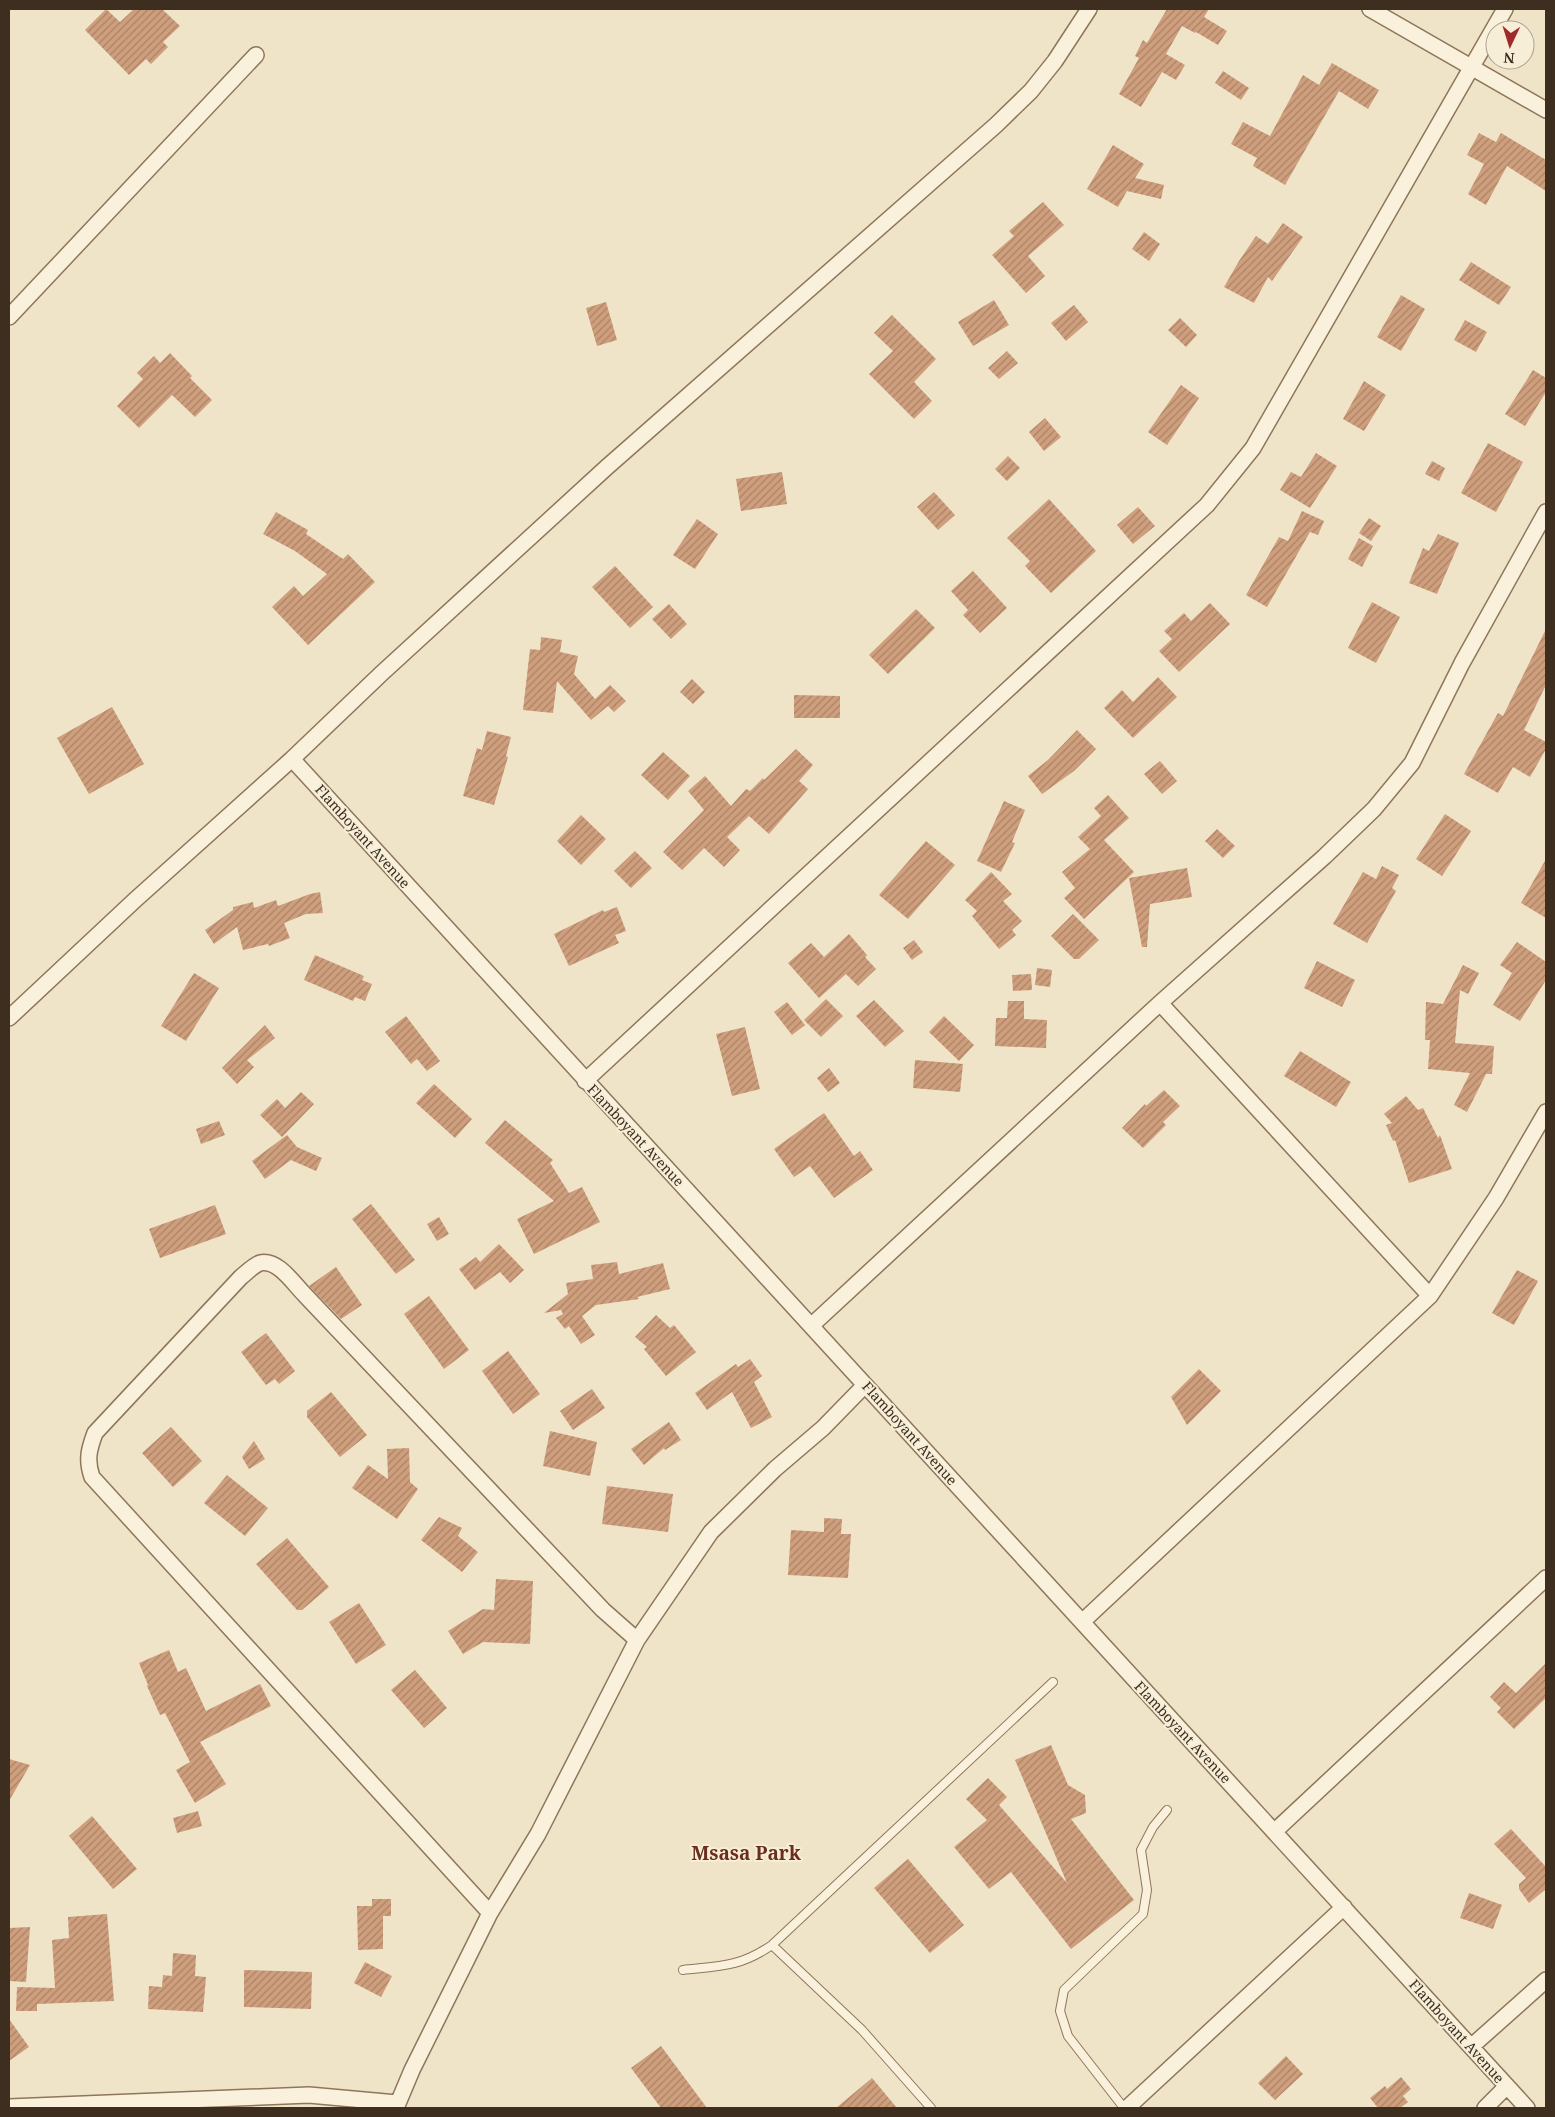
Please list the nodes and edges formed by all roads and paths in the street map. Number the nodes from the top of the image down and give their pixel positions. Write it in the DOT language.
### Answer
graph roads {
  1 [pos="1089,9"];
  2 [pos="1370,9"];
  3 [pos="1505,9"];
  4 [pos="256,55"];
  5 [pos="1472,68"];
  6 [pos="1546,110"];
  7 [pos="9,317"];
  8 [pos="1546,512"];
  9 [pos="292,759"];
  10 [pos="1160,1003"];
  11 [pos="9,1018"];
  12 [pos="585,1081"];
  13 [pos="1546,1112"];
  14 [pos="1430,1296"];
  15 [pos="812,1325"];
  16 [pos="865,1385"];
  17 [pos="1546,1578"];
  18 [pos="1082,1622"];
  19 [pos="638,1640"];
  20 [pos="1053,1682"];
  21 [pos="1168,1810"];
  22 [pos="1275,1831"];
  23 [pos="1344,1907"];
  24 [pos="490,1914"];
  25 [pos="772,1945"];
  26 [pos="683,1970"];
  27 [pos="1546,1980"];
  28 [pos="1472,2046"];
  29 [pos="1507,2086"];
  30 [pos="397,2105"];
  31 [pos="9,2107"];
  32 [pos="931,2108"];
  33 [pos="1125,2108"];
  34 [pos="1485,2108"];
  35 [pos="1527,2108"];
  1 -- 9 [label="street"];
  2 -- 5 [label="street"];
  3 -- 5 [label="street"];
  4 -- 7 [label="street"];
  5 -- 6 [label="street"];
  5 -- 12 [label="street"];
  8 -- 10 [label="street"];
  9 -- 11 [label="street"];
  9 -- 12 [label="street, Flamboyant Avenue"];
  10 -- 14 [label="street"];
  10 -- 15 [label="street"];
  12 -- 15 [label="street, Flamboyant Avenue"];
  13 -- 14 [label="street"];
  14 -- 18 [label="street"];
  15 -- 16 [label="street, Flamboyant Avenue"];
  16 -- 18 [label="street, Flamboyant Avenue"];
  16 -- 19 [label="street"];
  17 -- 22 [label="street"];
  18 -- 22 [label="street, Flamboyant Avenue"];
  19 -- 24 [label="street"];
  19 -- 24 [label="street"];
  20 -- 25 [label="lane"];
  21 -- 33 [label="lane"];
  22 -- 23 [label="street, Flamboyant Avenue"];
  23 -- 28 [label="street, Flamboyant Avenue"];
  23 -- 33 [label="street"];
  24 -- 30 [label="street"];
  25 -- 26 [label="lane"];
  25 -- 32 [label="lane"];
  27 -- 28 [label="street"];
  28 -- 29 [label="street, Flamboyant Avenue"];
  29 -- 34 [label="street"];
  29 -- 35 [label="street, Flamboyant Avenue"];
  30 -- 31 [label="street"];
}
